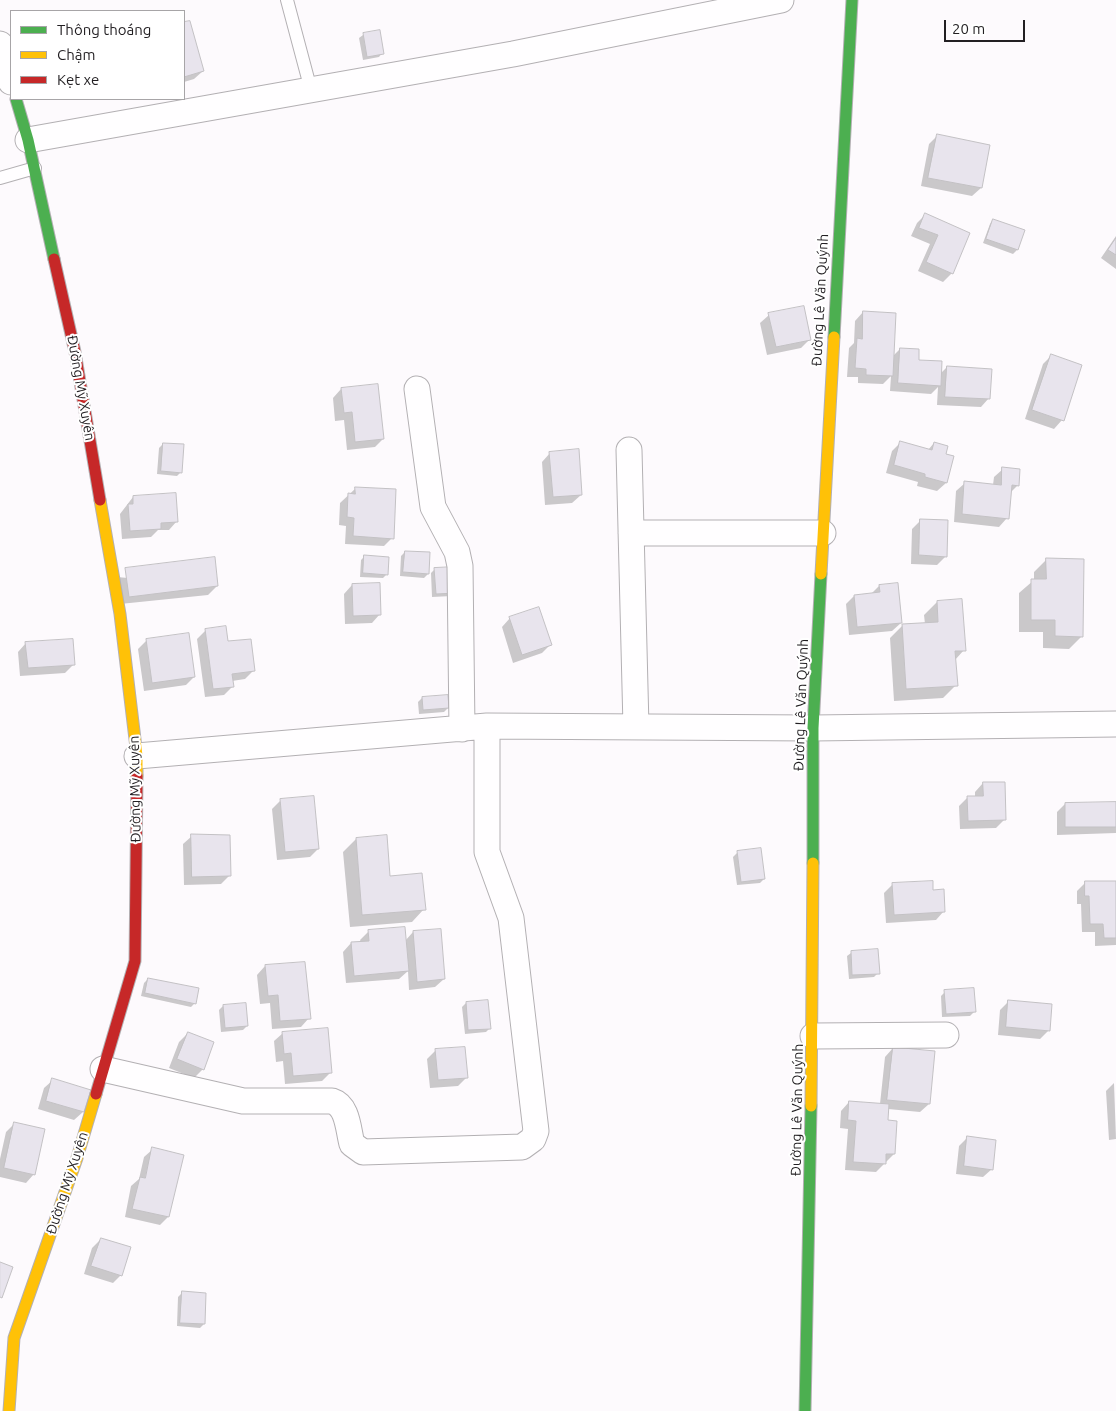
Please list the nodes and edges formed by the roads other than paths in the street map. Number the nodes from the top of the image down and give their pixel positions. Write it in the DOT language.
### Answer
graph roads {
  1 [pos="287,0"];
  2 [pos="781,0"];
  3 [pos="852,0"];
  4 [pos="0,44"];
  5 [pos="10,79"];
  6 [pos="311,90"];
  7 [pos="16,100"];
  8 [pos="28,140"];
  9 [pos="35,168"];
  10 [pos="0,178"];
  11 [pos="417,389"];
  12 [pos="629,450"];
  13 [pos="631,533"];
  14 [pos="823,533"];
  15 [pos="1116,724"];
  16 [pos="487,726"];
  17 [pos="636,727"];
  18 [pos="462,728"];
  19 [pos="813,728"];
  20 [pos="137,756"];
  21 [pos="946,1035"];
  22 [pos="813,1036"];
  23 [pos="103,1069"];
  24 [pos="9,1411"];
  25 [pos="805,1411"];
  1 -- 6 [label="lane"];
  2 -- 6 [label="street"];
  3 -- 14 [label="street, Đường Lê Văn Quýnh"];
  4 -- 5 [label="street"];
  6 -- 8 [label="street"];
  7 -- 8 [label="street, Đường Mỹ Xuyên"];
  8 -- 9 [label="street, Đường Mỹ Xuyên"];
  9 -- 10 [label="lane"];
  9 -- 20 [label="street, Đường Mỹ Xuyên"];
  11 -- 18 [label="street"];
  12 -- 13 [label="street"];
  13 -- 14 [label="street"];
  13 -- 17 [label="street"];
  14 -- 19 [label="street, Đường Lê Văn Quýnh"];
  15 -- 19 [label="street"];
  16 -- 17 [label="street"];
  16 -- 18 [label="street"];
  16 -- 23 [label="street"];
  17 -- 19 [label="street"];
  18 -- 20 [label="street"];
  19 -- 22 [label="street, Đường Lê Văn Quýnh"];
  20 -- 23 [label="street, Đường Mỹ Xuyên"];
  21 -- 22 [label="street"];
  22 -- 25 [label="street, Đường Lê Văn Quýnh"];
  23 -- 24 [label="street, Đường Mỹ Xuyên"];
}
